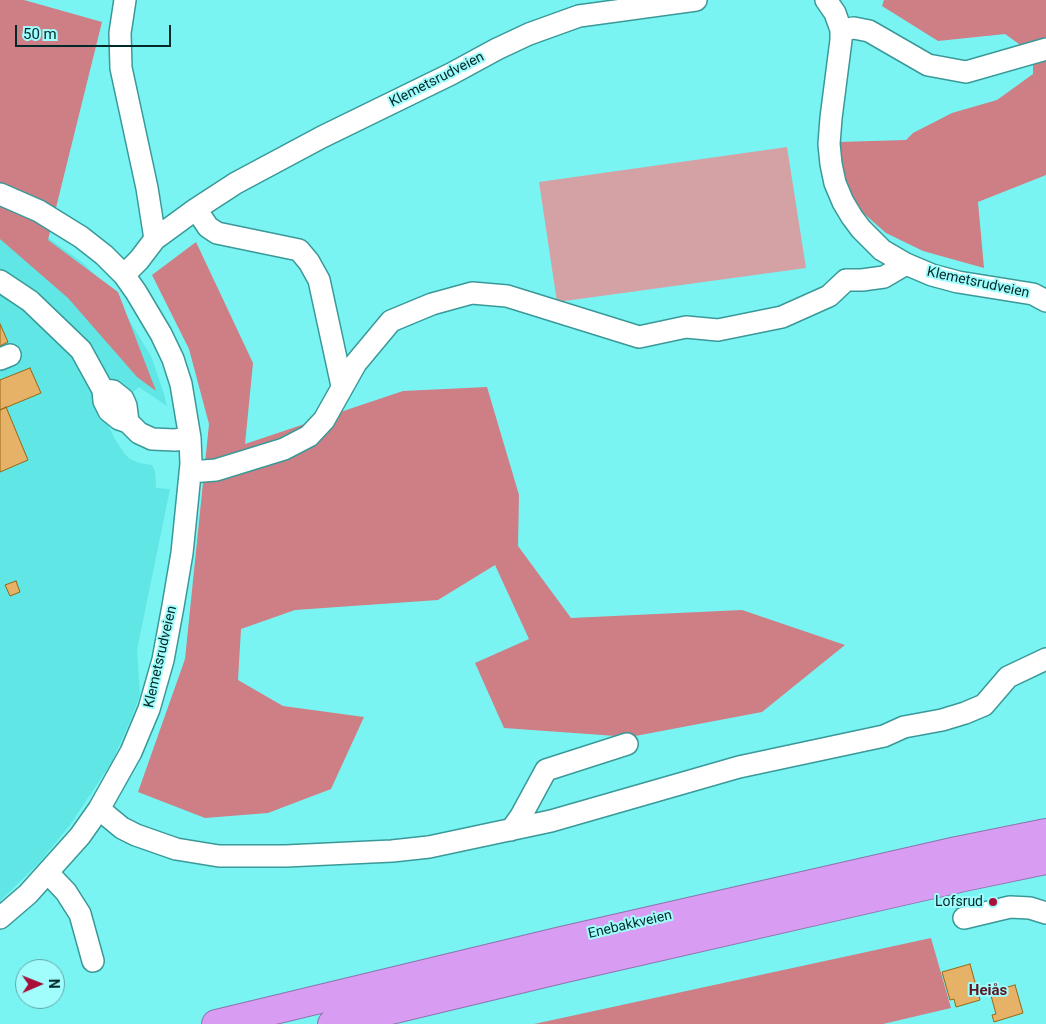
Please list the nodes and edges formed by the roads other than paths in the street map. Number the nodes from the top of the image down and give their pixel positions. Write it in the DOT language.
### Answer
graph roads {
  1 [pos="125,0"];
  2 [pos="696,0"];
  3 [pos="828,1"];
  4 [pos="847,29"];
  5 [pos="1046,49"];
  6 [pos="0,194"];
  7 [pos="196,209"];
  8 [pos="155,239"];
  9 [pos="906,264"];
  10 [pos="124,275"];
  11 [pos="0,282"];
  12 [pos="1046,301"];
  13 [pos="342,386"];
  14 [pos="190,438"];
  15 [pos="190,472"];
  16 [pos="1046,659"];
  17 [pos="627,744"];
  18 [pos="99,809"];
  19 [pos="511,830"];
  20 [pos="1046,833"];
  21 [pos="1046,860"];
  22 [pos="48,873"];
  23 [pos="1046,913"];
  24 [pos="0,918"];
  25 [pos="964,918"];
  26 [pos="93,961"];
  27 [pos="216,1024"];
  28 [pos="332,1024"];
  1 -- 8 [label="street"];
  2 -- 7 [label="street, Klemetsrudveien"];
  3 -- 4 [label="street, Klemetsrudveien"];
  4 -- 5 [label="street"];
  4 -- 9 [label="street, Klemetsrudveien"];
  6 -- 10 [label="street, Klemetsrudveien"];
  7 -- 8 [label="street, Klemetsrudveien"];
  7 -- 13 [label="street"];
  8 -- 10 [label="street, Klemetsrudveien"];
  9 -- 12 [label="street, Klemetsrudveien"];
  9 -- 13 [label="street"];
  10 -- 14 [label="street, Klemetsrudveien"];
  11 -- 14 [label="street"];
  13 -- 15 [label="street"];
  14 -- 15 [label="street, Klemetsrudveien"];
  15 -- 18 [label="street, Klemetsrudveien"];
  16 -- 19 [label="street"];
  17 -- 19 [label="street"];
  18 -- 19 [label="street"];
  18 -- 22 [label="street, Klemetsrudveien"];
  20 -- 27 [label="highway, Enebakkveien"];
  21 -- 28 [label="highway, Enebakkveien"];
  22 -- 24 [label="street, Klemetsrudveien"];
  22 -- 26 [label="street"];
  23 -- 25 [label="street"];
}
